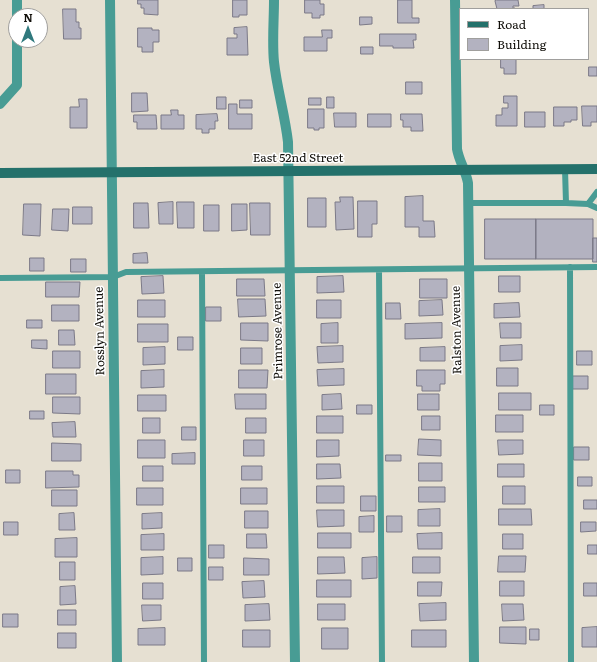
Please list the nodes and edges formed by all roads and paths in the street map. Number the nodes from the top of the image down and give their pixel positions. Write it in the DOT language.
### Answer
graph roads {
  1 [pos="110,0"];
  2 [pos="274,0"];
  3 [pos="455,0"];
  4 [pos="17,48"];
  5 [pos="0,104"];
  6 [pos="464,169"];
  7 [pos="565,169"];
  8 [pos="597,169"];
  9 [pos="111,171"];
  10 [pos="288,172"];
  11 [pos="0,173"];
  12 [pos="597,192"];
  13 [pos="468,203"];
  14 [pos="566,203"];
  15 [pos="588,204"];
  16 [pos="597,208"];
  17 [pos="570,267"];
  18 [pos="597,267"];
  19 [pos="469,268"];
  20 [pos="379,270"];
  21 [pos="290,271"];
  22 [pos="202,272"];
  23 [pos="0,278"];
  24 [pos="113,278"];
  25 [pos="117,662"];
  26 [pos="204,662"];
  27 [pos="295,662"];
  28 [pos="382,662"];
  29 [pos="474,662"];
  30 [pos="572,662"];
  1 -- 9 [label="street, Rosslyn Avenue"];
  2 -- 10 [label="street, Primrose Avenue"];
  3 -- 6 [label="street, Ralston Avenue"];
  4 -- 5 [label="street"];
  6 -- 7 [label="street, East 52nd Street"];
  6 -- 10 [label="street, East 52nd Street"];
  6 -- 13 [label="street, Ralston Avenue"];
  7 -- 8 [label="street, East 52nd Street"];
  7 -- 14 [label="lane"];
  9 -- 10 [label="street, East 52nd Street"];
  9 -- 11 [label="street, East 52nd Street"];
  9 -- 24 [label="street, Rosslyn Avenue"];
  10 -- 21 [label="street, Primrose Avenue"];
  12 -- 15 [label="lane"];
  13 -- 14 [label="lane"];
  13 -- 19 [label="street, Ralston Avenue"];
  14 -- 15 [label="lane"];
  15 -- 16 [label="lane"];
  17 -- 18 [label="lane"];
  17 -- 19 [label="lane"];
  17 -- 30 [label="lane"];
  19 -- 20 [label="lane"];
  19 -- 29 [label="street, Ralston Avenue"];
  20 -- 21 [label="lane"];
  20 -- 28 [label="lane"];
  21 -- 22 [label="lane"];
  21 -- 27 [label="street, Primrose Avenue"];
  22 -- 24 [label="lane"];
  22 -- 26 [label="lane"];
  23 -- 24 [label="lane"];
  24 -- 25 [label="street, Rosslyn Avenue"];
}
